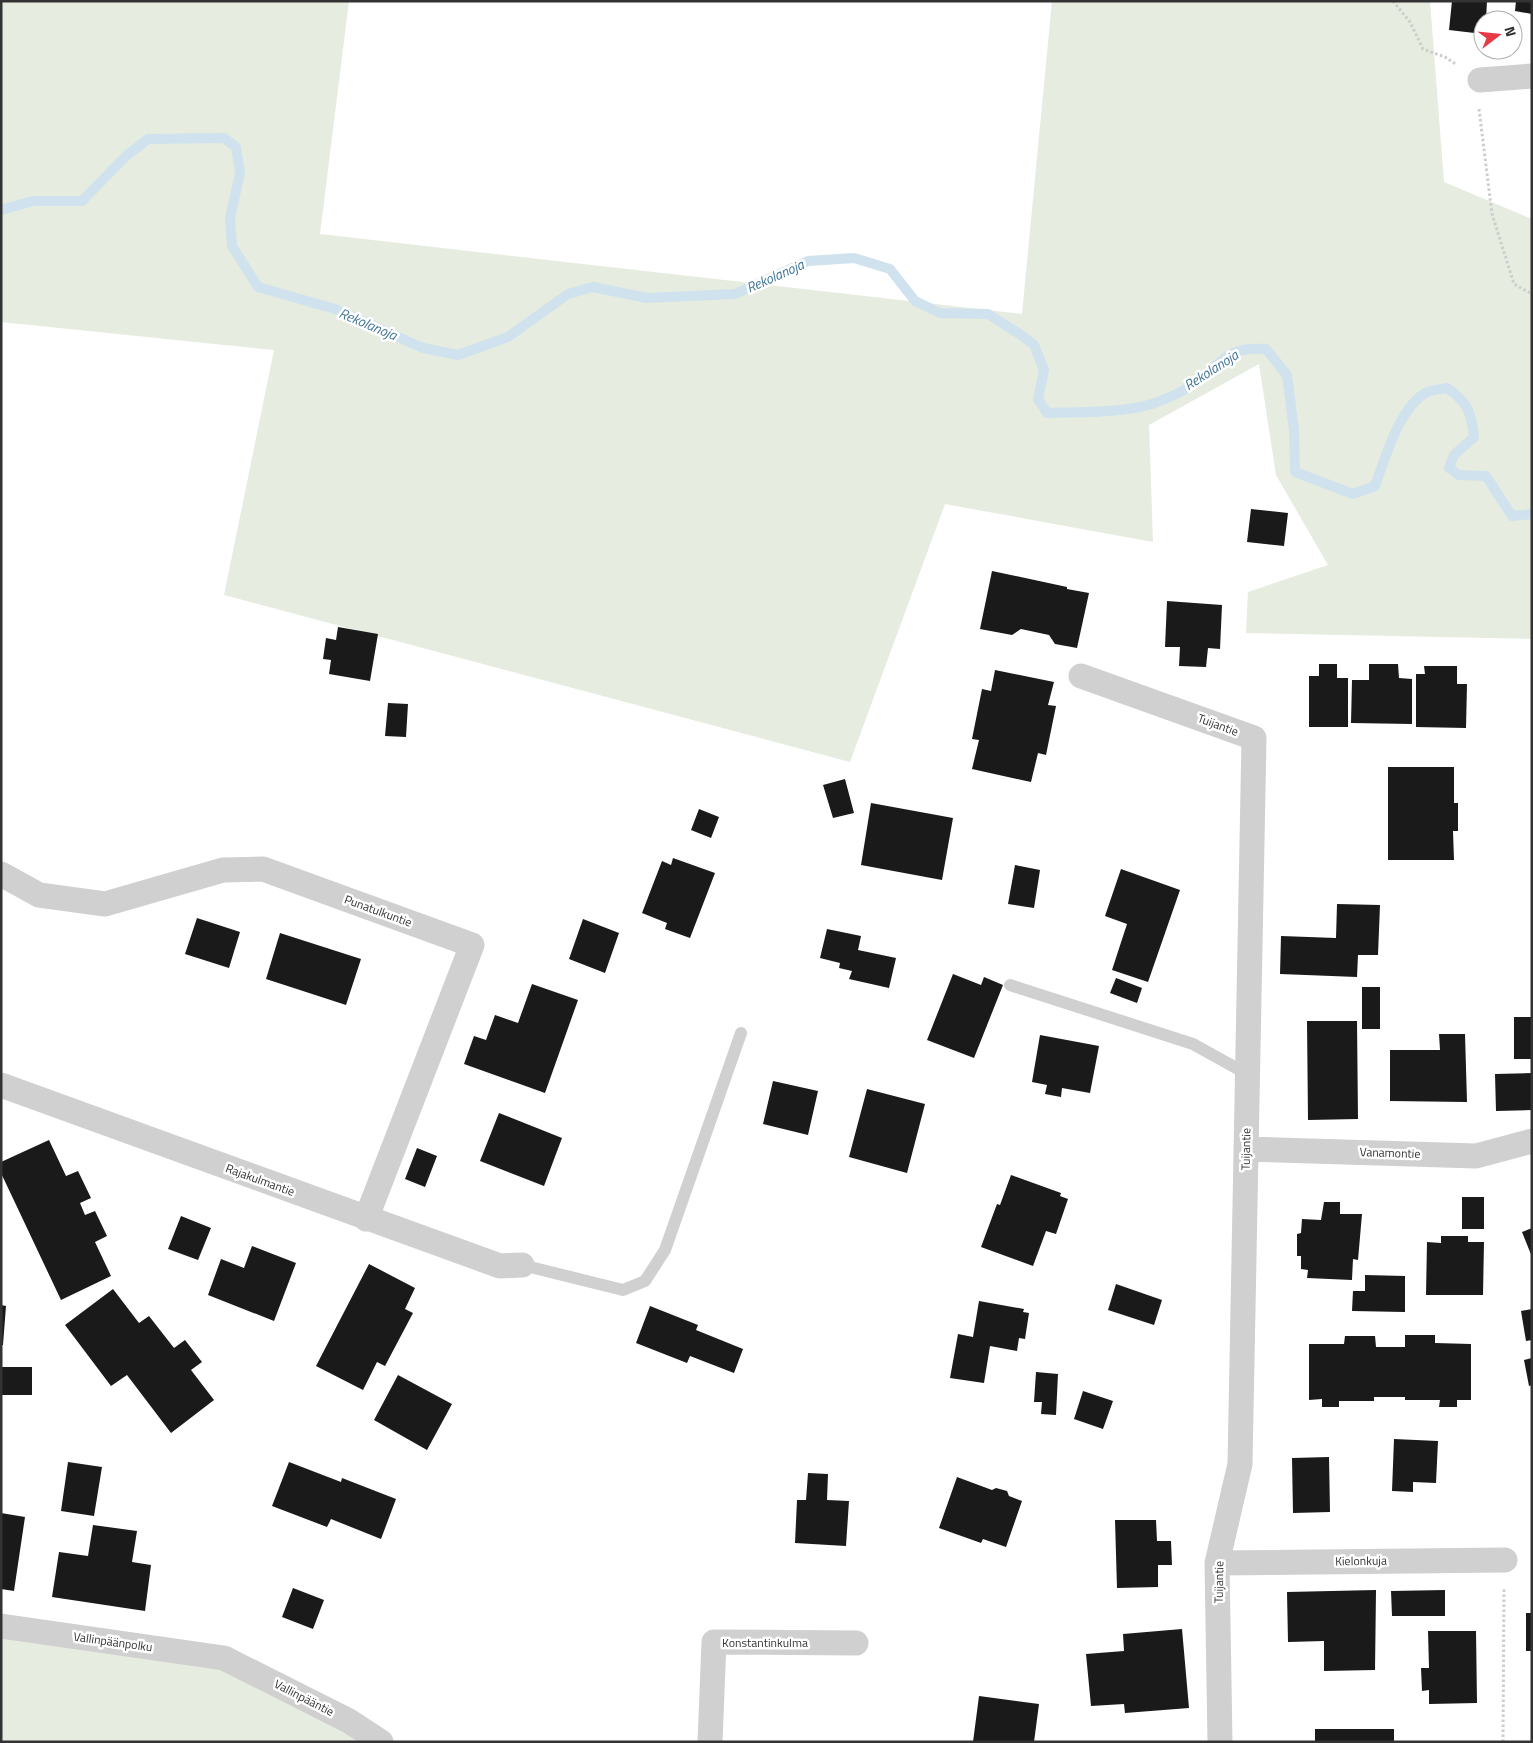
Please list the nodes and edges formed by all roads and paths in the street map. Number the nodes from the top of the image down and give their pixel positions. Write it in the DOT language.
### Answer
graph roads {
  1 [pos="1393,1"];
  2 [pos="1532,76"];
  3 [pos="1480,80"];
  4 [pos="1532,294"];
  5 [pos="1082,676"];
  6 [pos="1,874"];
  7 [pos="1010,985"];
  8 [pos="741,1033"];
  9 [pos="1247,1074"];
  10 [pos="1,1085"];
  11 [pos="1532,1141"];
  12 [pos="1246,1149"];
  13 [pos="366,1219"];
  14 [pos="522,1266"];
  15 [pos="1505,1560"];
  16 [pos="1218,1563"];
  17 [pos="1,1626"];
  18 [pos="856,1643"];
  19 [pos="224,1658"];
  20 [pos="381,1742"];
  21 [pos="710,1742"];
  22 [pos="1220,1742"];
  23 [pos="1503,1742"];
  1 -- 3 [label="path"];
  2 -- 3 [label="street"];
  3 -- 4 [label="path"];
  5 -- 9 [label="street, Tuijantie"];
  6 -- 13 [label="street, Punatulkuntie"];
  7 -- 9 [label="lane"];
  8 -- 14 [label="lane"];
  9 -- 12 [label="street, Tuijantie"];
  10 -- 13 [label="street, Rajakulmantie"];
  11 -- 12 [label="street, Vanamontie"];
  12 -- 16 [label="street, Tuijantie"];
  13 -- 14 [label="street, Rajakulmantie"];
  15 -- 16 [label="street, Kielonkuja"];
  15 -- 23 [label="path"];
  16 -- 22 [label="street, Tuijantie"];
  17 -- 19 [label="street, Vallinpäänpolku"];
  18 -- 21 [label="street, Konstantinkulma"];
  19 -- 20 [label="street, Vallinpääntie"];
}
